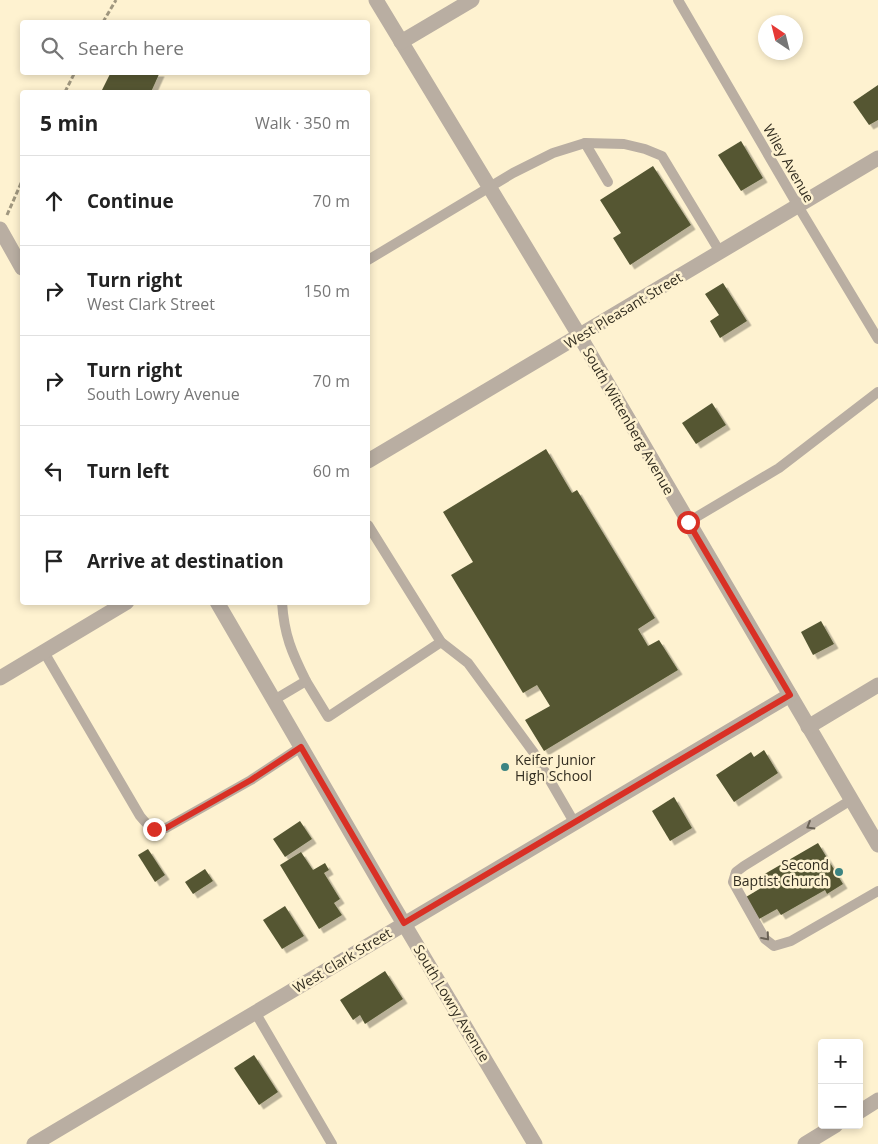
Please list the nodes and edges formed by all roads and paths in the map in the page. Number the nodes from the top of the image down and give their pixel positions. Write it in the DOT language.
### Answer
graph roads {
  1 [pos="116,0"];
  2 [pos="376,0"];
  3 [pos="472,0"];
  4 [pos="678,0"];
  5 [pos="104,20"];
  6 [pos="401,42"];
  7 [pos="73,75"];
  8 [pos="66,90"];
  9 [pos="585,143"];
  10 [pos="878,158"];
  11 [pos="608,182"];
  12 [pos="20,185"];
  13 [pos="490,188"];
  14 [pos="798,206"];
  15 [pos="2,225"];
  16 [pos="720,252"];
  17 [pos="370,259"];
  18 [pos="20,264"];
  19 [pos="579,336"];
  20 [pos="878,339"];
  21 [pos="878,392"];
  22 [pos="370,460"];
  23 [pos="688,522"];
  24 [pos="370,528"];
  25 [pos="122,605"];
  26 [pos="219,605"];
  27 [pos="282,605"];
  28 [pos="441,642"];
  29 [pos="44,652"];
  30 [pos="0,678"];
  31 [pos="306,681"];
  32 [pos="878,685"];
  33 [pos="790,695"];
  34 [pos="274,700"];
  35 [pos="808,726"];
  36 [pos="301,747"];
  37 [pos="851,800"];
  38 [pos="574,822"];
  39 [pos="878,846"];
  40 [pos="878,891"];
  41 [pos="404,923"];
  42 [pos="255,1012"];
  43 [pos="878,1100"];
  44 [pos="863,1109"];
  45 [pos="829,1129"];
  46 [pos="34,1144"];
  47 [pos="332,1144"];
  48 [pos="535,1144"];
  49 [pos="805,1144"];
  1 -- 5 [label="path"];
  2 -- 6 [label="street, South Wittenberg Avenue"];
  3 -- 6 [label="street"];
  4 -- 14 [label="lane, Wiley Avenue"];
  6 -- 13 [label="street, South Wittenberg Avenue"];
  7 -- 8 [label="path"];
  9 -- 11 [label="lane"];
  9 -- 13 [label="lane"];
  9 -- 16 [label="lane"];
  10 -- 14 [label="street, West Pleasant Street"];
  12 -- 15 [label="path"];
  13 -- 17 [label="lane"];
  13 -- 19 [label="street, South Wittenberg Avenue"];
  14 -- 16 [label="street, West Pleasant Street"];
  14 -- 20 [label="lane, Wiley Avenue"];
  15 -- 18 [label="street"];
  16 -- 19 [label="street, West Pleasant Street"];
  19 -- 22 [label="street, West Pleasant Street"];
  19 -- 23 [label="street, South Wittenberg Avenue"];
  21 -- 23 [label="lane"];
  23 -- 33 [label="street, South Wittenberg Avenue"];
  24 -- 28 [label="lane"];
  25 -- 29 [label="street"];
  26 -- 34 [label="street, South Lowry Avenue"];
  27 -- 31 [label="lane"];
  28 -- 31 [label="lane"];
  28 -- 38 [label="lane"];
  29 -- 30 [label="street"];
  29 -- 36 [label="lane"];
  31 -- 34 [label="lane"];
  32 -- 35 [label="street"];
  33 -- 35 [label="street, South Wittenberg Avenue"];
  33 -- 38 [label="street, West Clark Street"];
  34 -- 36 [label="street, South Lowry Avenue"];
  35 -- 37 [label="street, South Wittenberg Avenue"];
  36 -- 41 [label="street, South Lowry Avenue"];
  37 -- 39 [label="street, South Wittenberg Avenue"];
  37 -- 40 [label="lane, one-way"];
  38 -- 41 [label="street, West Clark Street"];
  41 -- 42 [label="street, West Clark Street"];
  41 -- 48 [label="street, South Lowry Avenue"];
  42 -- 46 [label="street, West Clark Street"];
  42 -- 47 [label="lane"];
  43 -- 44 [label="street"];
  45 -- 49 [label="street"];
}
